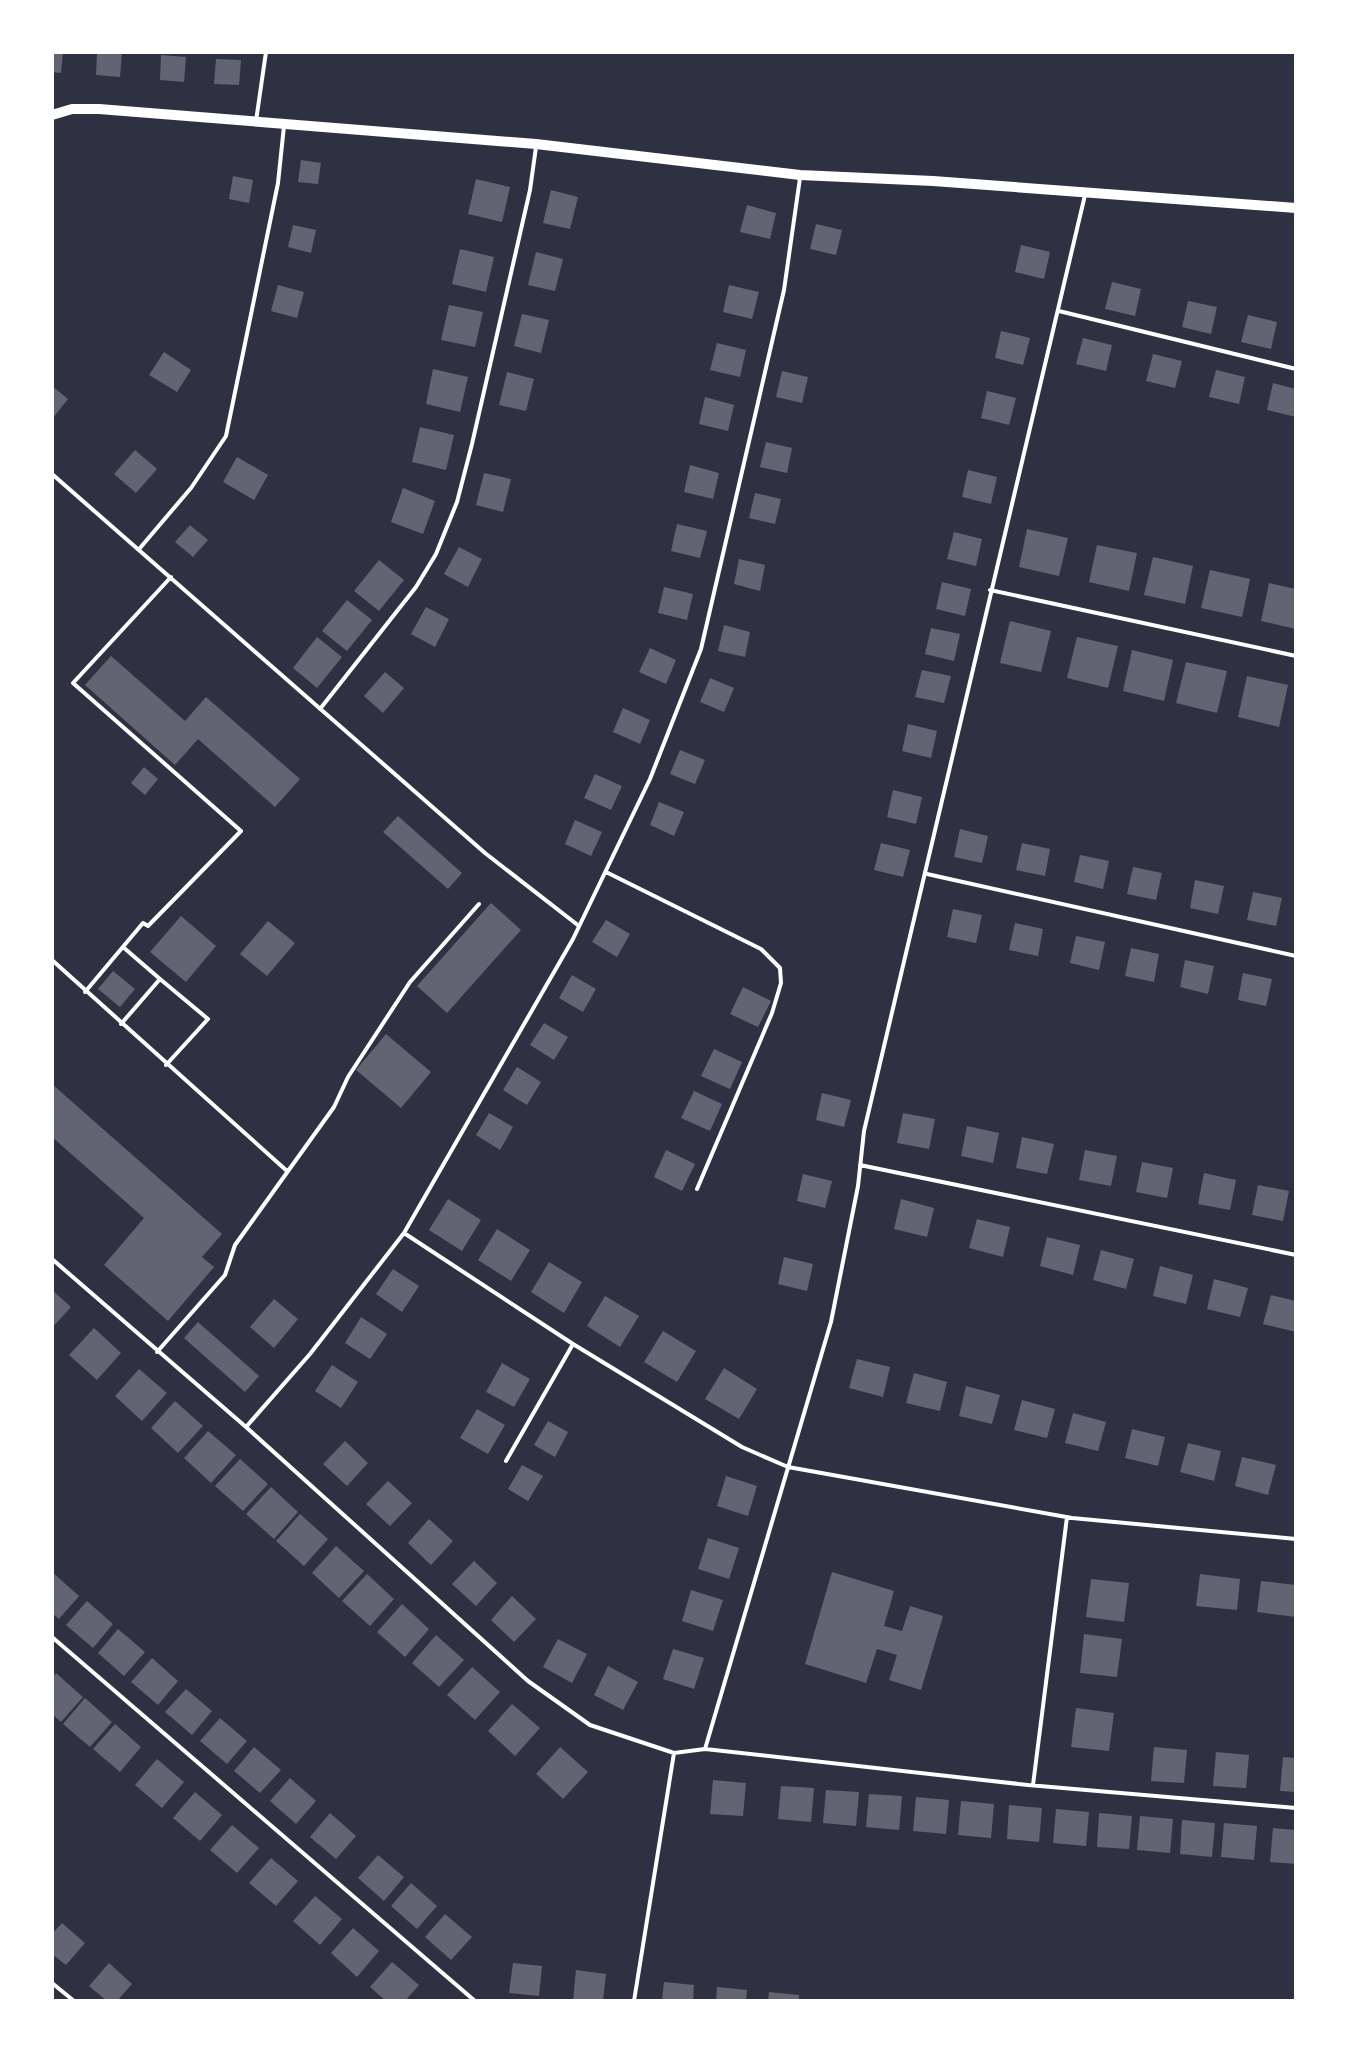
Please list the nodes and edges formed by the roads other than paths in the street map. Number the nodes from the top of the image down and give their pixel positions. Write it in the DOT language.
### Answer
graph roads {
  1 [pos="266,52"];
  2 [pos="52,115"];
  3 [pos="255,123"];
  4 [pos="284,126"];
  5 [pos="536,144"];
  6 [pos="800,175"];
  7 [pos="1085,193"];
  8 [pos="1296,208"];
  9 [pos="1059,311"];
  10 [pos="1296,369"];
  11 [pos="52,474"];
  12 [pos="139,549"];
  13 [pos="171,577"];
  14 [pos="990,590"];
  15 [pos="1296,656"];
  16 [pos="320,709"];
  17 [pos="606,872"];
  18 [pos="927,874"];
  19 [pos="479,904"];
  20 [pos="579,926"];
  21 [pos="123,947"];
  22 [pos="1296,956"];
  23 [pos="52,960"];
  24 [pos="160,979"];
  25 [pos="85,992"];
  26 [pos="121,1024"];
  27 [pos="166,1065"];
  28 [pos="859,1165"];
  29 [pos="287,1171"];
  30 [pos="697,1189"];
  31 [pos="404,1233"];
  32 [pos="1296,1255"];
  33 [pos="52,1259"];
  34 [pos="573,1344"];
  35 [pos="157,1352"];
  36 [pos="246,1427"];
  37 [pos="506,1461"];
  38 [pos="788,1467"];
  39 [pos="1067,1517"];
  40 [pos="1296,1539"];
  41 [pos="52,1637"];
  42 [pos="705,1749"];
  43 [pos="674,1753"];
  44 [pos="1032,1786"];
  45 [pos="1296,1808"];
  46 [pos="52,1983"];
  47 [pos="74,2001"];
  48 [pos="475,2001"];
  49 [pos="634,2001"];
  1 -- 3 [label="lane"];
  2 -- 3 [label="street"];
  3 -- 4 [label="street"];
  4 -- 5 [label="street"];
  4 -- 12 [label="lane"];
  5 -- 6 [label="street"];
  5 -- 16 [label="lane"];
  6 -- 7 [label="street"];
  6 -- 17 [label="lane"];
  7 -- 8 [label="street"];
  7 -- 9 [label="lane"];
  9 -- 10 [label="lane"];
  9 -- 14 [label="lane"];
  11 -- 12 [label="lane"];
  12 -- 13 [label="lane"];
  13 -- 16 [label="lane"];
  13 -- 21 [label="lane"];
  14 -- 15 [label="lane"];
  14 -- 18 [label="lane"];
  16 -- 20 [label="lane"];
  17 -- 20 [label="lane"];
  17 -- 30 [label="lane"];
  18 -- 22 [label="lane"];
  18 -- 28 [label="lane"];
  19 -- 29 [label="lane"];
  20 -- 31 [label="lane"];
  21 -- 24 [label="lane"];
  21 -- 25 [label="lane"];
  23 -- 25 [label="lane"];
  24 -- 26 [label="lane"];
  24 -- 27 [label="lane"];
  25 -- 26 [label="lane"];
  26 -- 27 [label="lane"];
  27 -- 29 [label="lane"];
  28 -- 32 [label="lane"];
  28 -- 38 [label="lane"];
  29 -- 35 [label="lane"];
  31 -- 34 [label="lane"];
  31 -- 36 [label="lane"];
  33 -- 35 [label="lane"];
  34 -- 37 [label="lane"];
  34 -- 38 [label="lane"];
  35 -- 36 [label="lane"];
  36 -- 43 [label="lane"];
  38 -- 39 [label="lane"];
  38 -- 42 [label="lane"];
  39 -- 40 [label="lane"];
  39 -- 44 [label="lane"];
  41 -- 48 [label="lane"];
  42 -- 43 [label="lane"];
  42 -- 44 [label="lane"];
  43 -- 49 [label="lane"];
  44 -- 45 [label="lane"];
  46 -- 47 [label="lane"];
}
